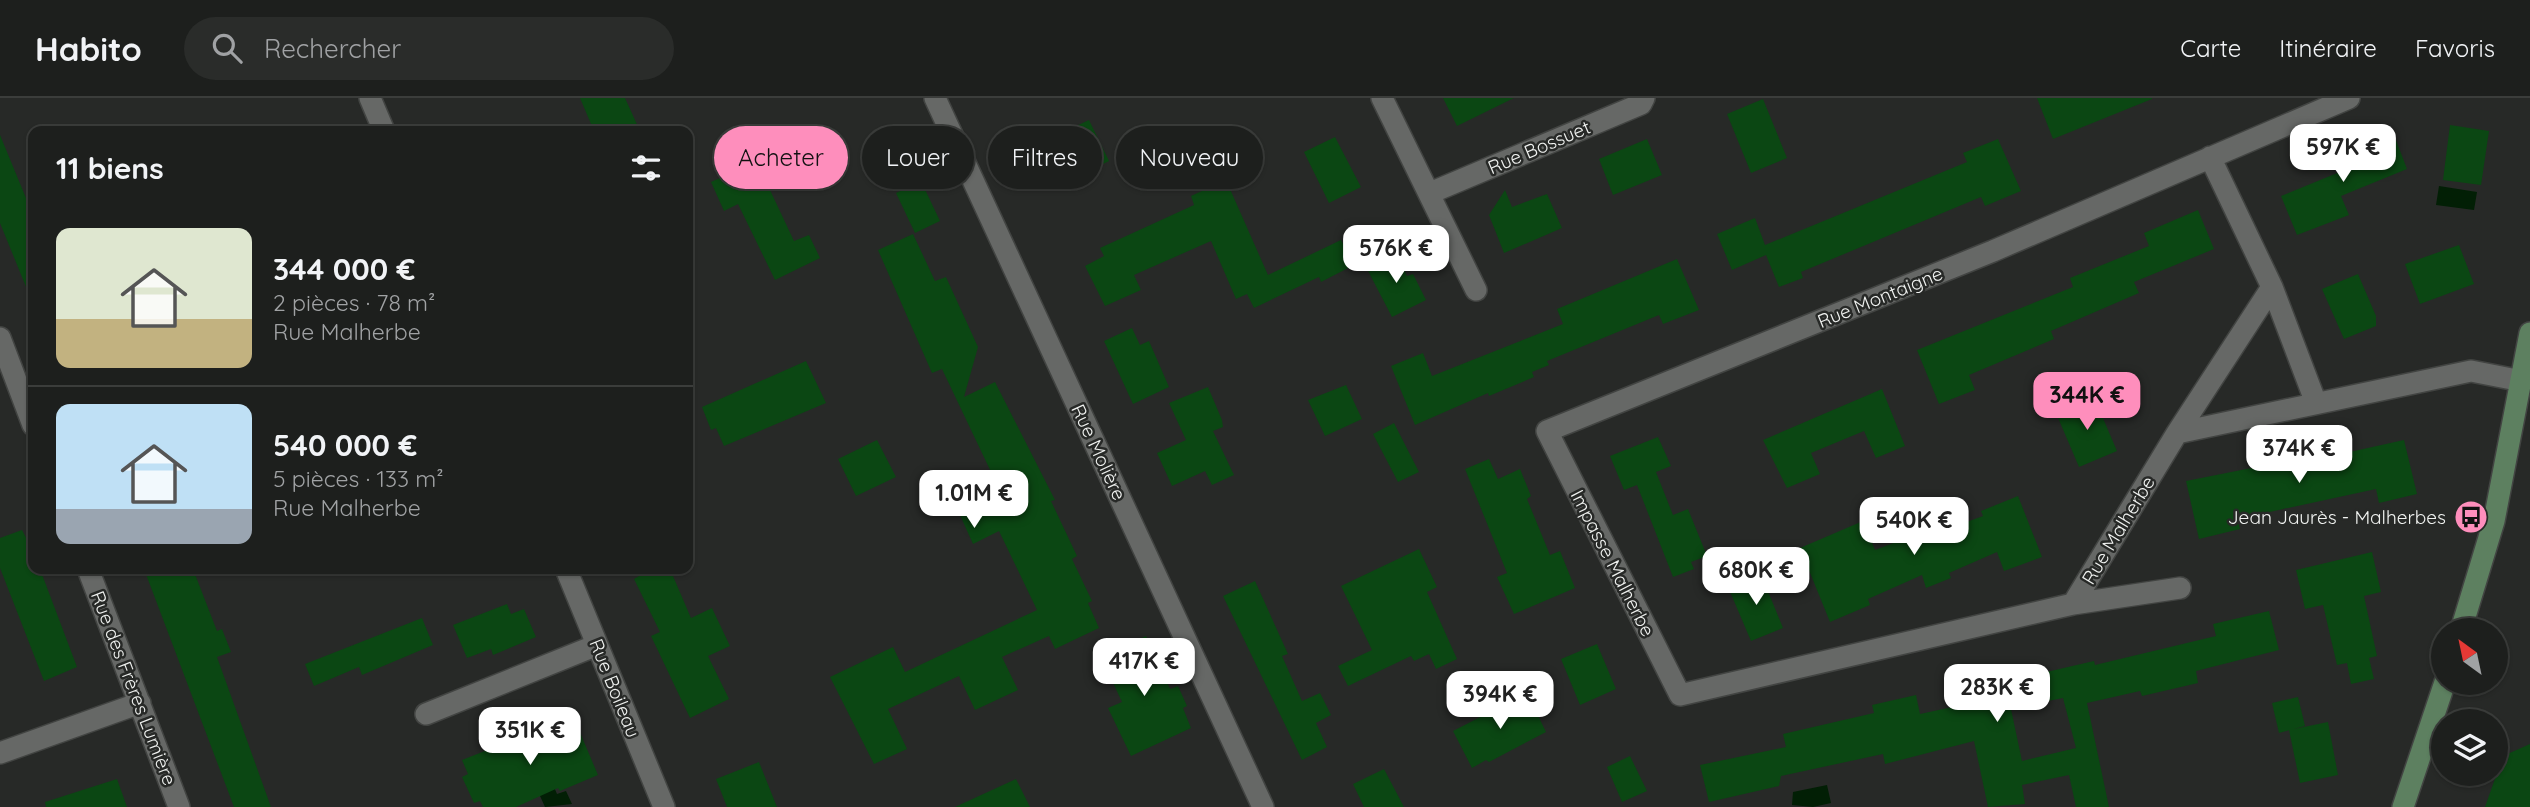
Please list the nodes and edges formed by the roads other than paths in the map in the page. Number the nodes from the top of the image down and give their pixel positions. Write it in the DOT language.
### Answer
graph roads {
  1 [pos="370,98"];
  2 [pos="935,98"];
  3 [pos="1382,98"];
  4 [pos="1644,98"];
  5 [pos="2349,98"];
  6 [pos="382,126"];
  7 [pos="2210,158"];
  8 [pos="1430,193"];
  9 [pos="2272,287"];
  10 [pos="1476,290"];
  11 [pos="2530,333"];
  12 [pos="0,338"];
  13 [pos="2522,381"];
  14 [pos="2316,403"];
  15 [pos="28,412"];
  16 [pos="1547,431"];
  17 [pos="2177,433"];
  18 [pos="90,574"];
  19 [pos="568,574"];
  20 [pos="2180,588"];
  21 [pos="2073,604"];
  22 [pos="2465,618"];
  23 [pos="597,645"];
  24 [pos="1680,695"];
  25 [pos="2441,695"];
  26 [pos="140,703"];
  27 [pos="426,714"];
  28 [pos="0,753"];
  29 [pos="179,807"];
  30 [pos="664,807"];
  31 [pos="1263,807"];
  32 [pos="2403,807"];
  1 -- 6 [label="street"];
  2 -- 31 [label="street, Rue Molière"];
  3 -- 8 [label="street"];
  4 -- 8 [label="street, Rue Bossuet"];
  5 -- 7 [label="street, Rue Montaigne"];
  7 -- 9 [label="street"];
  7 -- 16 [label="street, Rue Montaigne"];
  8 -- 10 [label="street"];
  9 -- 14 [label="street"];
  9 -- 17 [label="street"];
  11 -- 13 [label="main road"];
  12 -- 15 [label="street"];
  13 -- 14 [label="street"];
  13 -- 22 [label="main road"];
  14 -- 17 [label="street"];
  16 -- 24 [label="street, Impasse Malherbe"];
  17 -- 21 [label="street, Rue Malherbe"];
  18 -- 26 [label="street, Rue des Frères Lumière"];
  19 -- 23 [label="street, Rue Boileau"];
  20 -- 21 [label="street, Rue Malherbe"];
  21 -- 24 [label="street, Rue Malherbe"];
  23 -- 27 [label="street"];
  23 -- 30 [label="street, Rue Boileau"];
  25 -- 32 [label="main road"];
  26 -- 28 [label="street"];
  26 -- 29 [label="street, Rue des Frères Lumière"];
}
